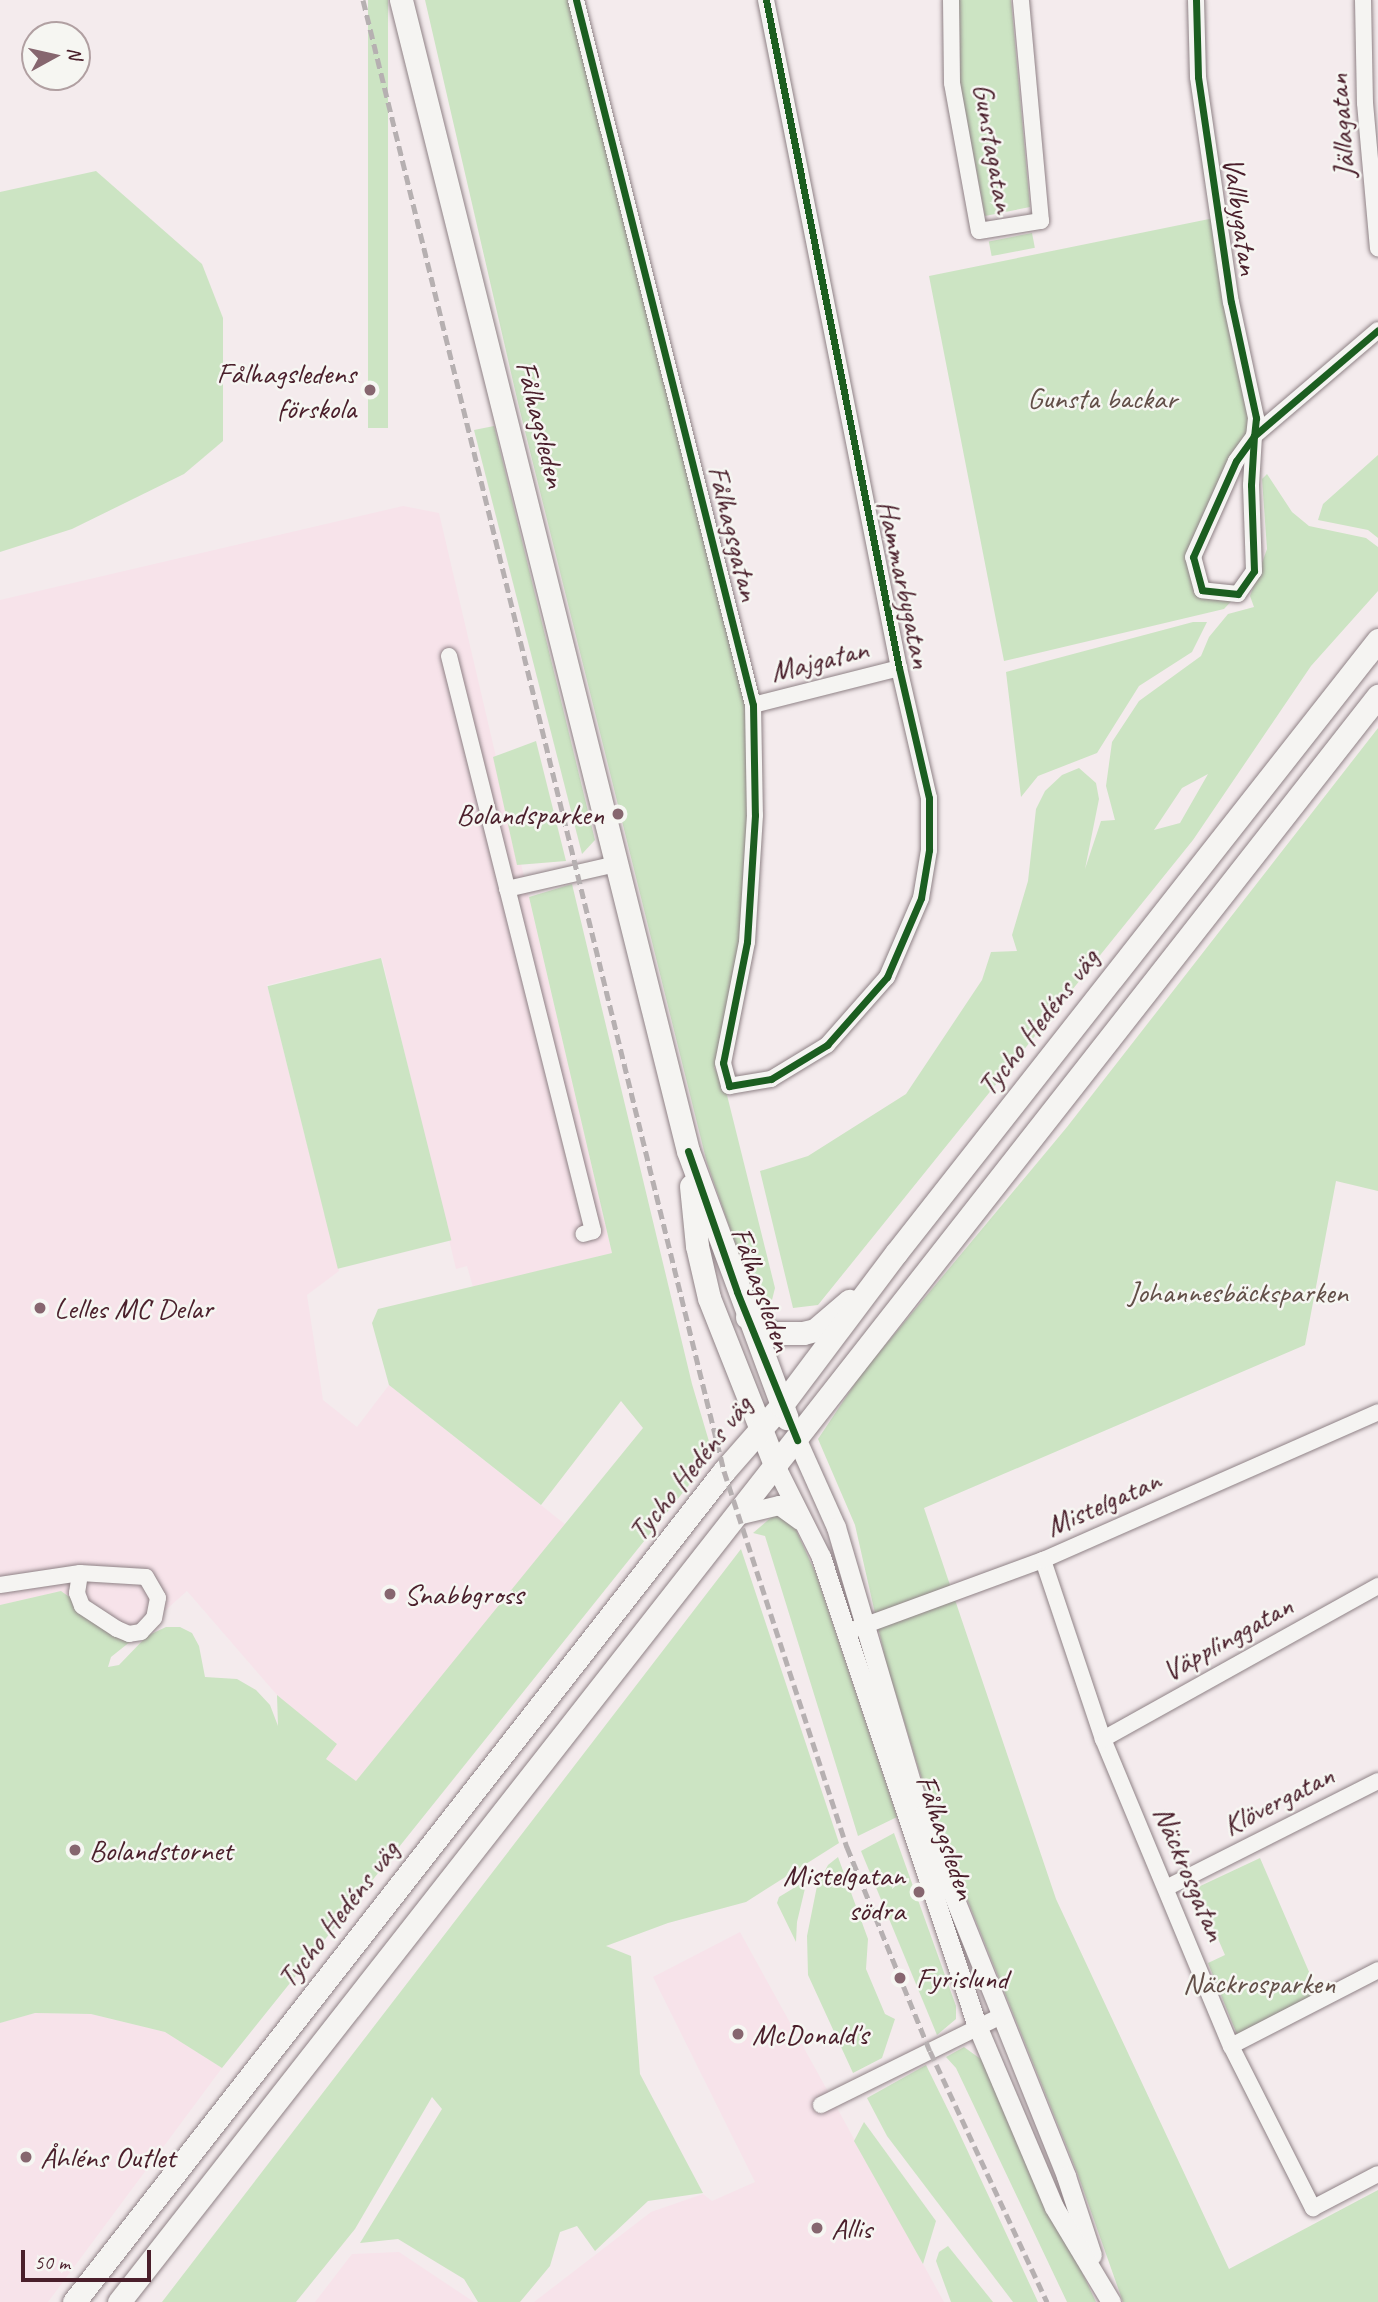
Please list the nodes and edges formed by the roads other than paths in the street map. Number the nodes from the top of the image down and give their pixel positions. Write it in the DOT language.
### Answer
graph roads {
  1 [pos="401,0"];
  2 [pos="576,0"];
  3 [pos="766,0"];
  4 [pos="951,0"];
  5 [pos="1021,0"];
  6 [pos="1196,0"];
  7 [pos="1363,0"];
  8 [pos="1378,248"];
  9 [pos="1378,330"];
  10 [pos="1254,436"];
  11 [pos="1378,640"];
  12 [pos="449,656"];
  13 [pos="899,668"];
  14 [pos="1378,696"];
  15 [pos="753,705"];
  16 [pos="616,864"];
  17 [pos="507,889"];
  18 [pos="729,1086"];
  19 [pos="688,1151"];
  20 [pos="583,1234"];
  21 [pos="881,1274"];
  22 [pos="747,1317"];
  23 [pos="781,1406"];
  24 [pos="1378,1412"];
  25 [pos="758,1432"];
  26 [pos="797,1440"];
  27 [pos="776,1467"];
  28 [pos="737,1515"];
  29 [pos="805,1526"];
  30 [pos="1043,1560"];
  31 [pos="80,1573"];
  32 [pos="0,1585"];
  33 [pos="1378,1586"];
  34 [pos="855,1629"];
  35 [pos="1103,1740"];
  36 [pos="1378,1781"];
  37 [pos="1166,1888"];
  38 [pos="1378,1970"];
  39 [pos="999,2017"];
  40 [pos="978,2028"];
  41 [pos="1231,2046"];
  42 [pos="821,2105"];
  43 [pos="1378,2174"];
  44 [pos="1107,2294"];
  45 [pos="74,2302"];
  46 [pos="118,2302"];
  1 -- 16 [label="main road, Fålhagsleden"];
  2 -- 15 [label="street, Fålhagsgatan"];
  3 -- 13 [label="street, Hammarbygatan"];
  4 -- 5 [label="street, Gunstagatan"];
  6 -- 10 [label="street, Vallbygatan"];
  7 -- 8 [label="street, Jällagatan"];
  9 -- 10 [label="street"];
  10 -- 10 [label="street, Vallbygatan"];
  11 -- 21 [label="main road, Tycho Hedéns väg"];
  12 -- 17 [label="street"];
  13 -- 15 [label="street, Majgatan"];
  13 -- 18 [label="street, Hammarbygatan"];
  14 -- 26 [label="main road"];
  15 -- 18 [label="street, Fålhagsgatan"];
  16 -- 17 [label="street"];
  16 -- 19 [label="main road, Fålhagsleden"];
  17 -- 20 [label="street"];
  19 -- 22 [label="main road, Fålhagsleden"];
  19 -- 25 [label="main road, Fålhagsleden"];
  21 -- 22 [label="main road"];
  21 -- 23 [label="main road, Tycho Hedéns väg"];
  22 -- 23 [label="main road, Fålhagsleden"];
  23 -- 25 [label="main road, Tycho Hedéns väg"];
  23 -- 26 [label="main road, Fålhagsleden"];
  24 -- 30 [label="street, Mistelgatan"];
  25 -- 27 [label="main road, Fålhagsleden"];
  25 -- 45 [label="main road, Tycho Hedéns väg"];
  26 -- 27 [label="main road"];
  26 -- 34 [label="street, Fålhagsleden"];
  27 -- 28 [label="main road"];
  27 -- 29 [label="street, Fålhagsleden"];
  28 -- 29 [label="street"];
  28 -- 46 [label="main road"];
  29 -- 34 [label="street, Fålhagsleden"];
  30 -- 34 [label="street, Mistelgatan"];
  30 -- 35 [label="street, Näckrosgatan"];
  31 -- 31 [label="street"];
  31 -- 32 [label="street"];
  33 -- 35 [label="street, Väpplinggatan"];
  34 -- 39 [label="street, Fålhagsleden"];
  34 -- 40 [label="street, Fålhagsleden"];
  35 -- 37 [label="street, Näckrosgatan"];
  36 -- 37 [label="street, Klövergatan"];
  37 -- 41 [label="street, Näckrosgatan"];
  38 -- 41 [label="street"];
  39 -- 40 [label="street"];
  39 -- 44 [label="street, Fålhagsleden"];
  40 -- 42 [label="street"];
  40 -- 44 [label="street, Fålhagsleden"];
  41 -- 43 [label="street, Näckrosgatan"];
}
